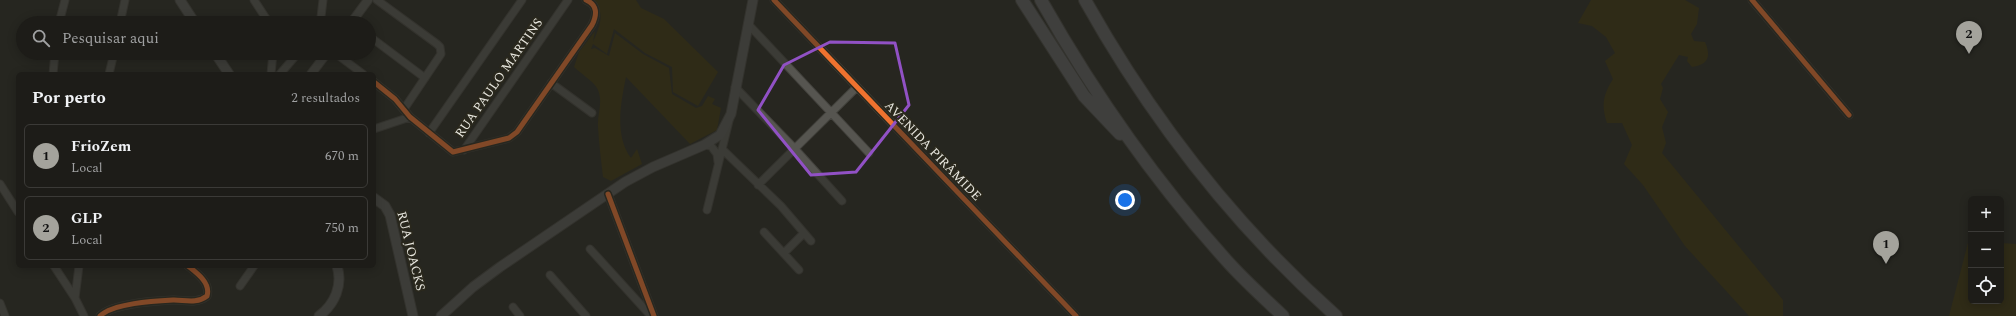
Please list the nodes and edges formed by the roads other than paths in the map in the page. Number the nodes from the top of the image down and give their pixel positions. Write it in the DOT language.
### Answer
graph roads {
  1 [pos="65,0"];
  2 [pos="125,0"];
  3 [pos="180,0"];
  4 [pos="254,0"];
  5 [pos="323,0"];
  6 [pos="368,0"];
  7 [pos="377,0"];
  8 [pos="522,0"];
  9 [pos="568,0"];
  10 [pos="586,0"];
  11 [pos="753,0"];
  12 [pos="774,0"];
  13 [pos="1022,0"];
  14 [pos="1041,0"];
  15 [pos="1085,0"];
  16 [pos="1752,0"];
  17 [pos="61,16"];
  18 [pos="122,16"];
  19 [pos="190,16"];
  20 [pos="264,16"];
  21 [pos="321,16"];
  22 [pos="356,16"];
  23 [pos="748,24"];
  24 [pos="376,41"];
  25 [pos="54,60"];
  26 [pos="112,60"];
  27 [pos="220,60"];
  28 [pos="272,60"];
  29 [pos="292,60"];
  30 [pos="322,60"];
  31 [pos="344,60"];
  32 [pos="53,72"];
  33 [pos="109,72"];
  34 [pos="228,72"];
  35 [pos="271,72"];
  36 [pos="282,72"];
  37 [pos="313,72"];
  38 [pos="360,72"];
  39 [pos="425,78"];
  40 [pos="551,83"];
  41 [pos="376,85"];
  42 [pos="735,87"];
  43 [pos="857,87"];
  44 [pos="404,109"];
  45 [pos="592,113"];
  46 [pos="831,113"];
  47 [pos="410,116"];
  48 [pos="1849,116"];
  49 [pos="729,121"];
  50 [pos="376,129"];
  51 [pos="429,133"];
  52 [pos="704,145"];
  53 [pos="1132,145"];
  54 [pos="795,149"];
  55 [pos="464,150"];
  56 [pos="723,150"];
  57 [pos="869,153"];
  58 [pos="718,164"];
  59 [pos="0,184"];
  60 [pos="758,184"];
  61 [pos="608,194"];
  62 [pos="376,199"];
  63 [pos="842,201"];
  64 [pos="16,209"];
  65 [pos="707,210"];
  66 [pos="764,232"];
  67 [pos="804,233"];
  68 [pos="812,241"];
  69 [pos="590,249"];
  70 [pos="784,253"];
  71 [pos="55,268"];
  72 [pos="79,268"];
  73 [pos="190,268"];
  74 [pos="253,268"];
  75 [pos="337,268"];
  76 [pos="799,270"];
  77 [pos="550,275"];
  78 [pos="240,286"];
  79 [pos="75,298"];
  80 [pos="0,303"];
  81 [pos="512,307"];
  82 [pos="5,316"];
  83 [pos="84,316"];
  84 [pos="100,316"];
  85 [pos="319,316"];
  86 [pos="413,316"];
  87 [pos="441,316"];
  88 [pos="520,316"];
  89 [pos="586,316"];
  90 [pos="651,316"];
  91 [pos="654,316"];
  92 [pos="1076,316"];
  93 [pos="1283,316"];
  94 [pos="1336,316"];
  1 -- 17 [label="street"];
  2 -- 18 [label="street"];
  3 -- 19 [label="main road"];
  4 -- 20 [label="street"];
  5 -- 21 [label="street"];
  6 -- 22 [label="street"];
  7 -- 39 [label="street"];
  8 -- 51 [label="street"];
  9 -- 55 [label="street, RUA PAULO MARTINS"];
  10 -- 40 [label="street"];
  11 -- 23 [label="main road"];
  12 -- 43 [label="street, AVENIDA PIRÂMIDE"];
  13 -- 53 [label="highway"];
  14 -- 53 [label="highway"];
  15 -- 94 [label="highway"];
  16 -- 48 [label="street"];
  23 -- 42 [label="main road"];
  23 -- 46 [label="street"];
  24 -- 39 [label="street"];
  25 -- 32 [label="street"];
  26 -- 33 [label="street"];
  27 -- 34 [label="main road"];
  28 -- 35 [label="street"];
  29 -- 36 [label="street"];
  30 -- 37 [label="street"];
  31 -- 38 [label="street"];
  39 -- 44 [label="street"];
  40 -- 45 [label="street"];
  40 -- 55 [label="street"];
  41 -- 44 [label="street"];
  42 -- 49 [label="main road"];
  42 -- 54 [label="street"];
  43 -- 46 [label="street"];
  43 -- 92 [label="street, AVENIDA PIRÂMIDE"];
  44 -- 47 [label="street"];
  46 -- 54 [label="street"];
  46 -- 57 [label="street"];
  47 -- 50 [label="street"];
  47 -- 51 [label="street"];
  49 -- 52 [label="main road"];
  49 -- 56 [label="street"];
  51 -- 55 [label="street"];
  52 -- 58 [label="street"];
  52 -- 61 [label="main road"];
  53 -- 93 [label="highway"];
  54 -- 60 [label="street"];
  54 -- 63 [label="street"];
  56 -- 58 [label="street"];
  56 -- 60 [label="street"];
  58 -- 65 [label="street"];
  59 -- 64 [label="street"];
  60 -- 67 [label="street"];
  61 -- 87 [label="main road"];
  61 -- 91 [label="street"];
  62 -- 86 [label="main road, RUA JOACKS"];
  66 -- 70 [label="street"];
  67 -- 68 [label="street"];
  67 -- 70 [label="street"];
  69 -- 90 [label="street"];
  70 -- 76 [label="street"];
  71 -- 79 [label="street"];
  72 -- 79 [label="street"];
  73 -- 84 [label="street"];
  74 -- 78 [label="street"];
  75 -- 85 [label="main road"];
  77 -- 89 [label="street"];
  79 -- 83 [label="street"];
  80 -- 82 [label="street"];
  81 -- 88 [label="street"];
}
